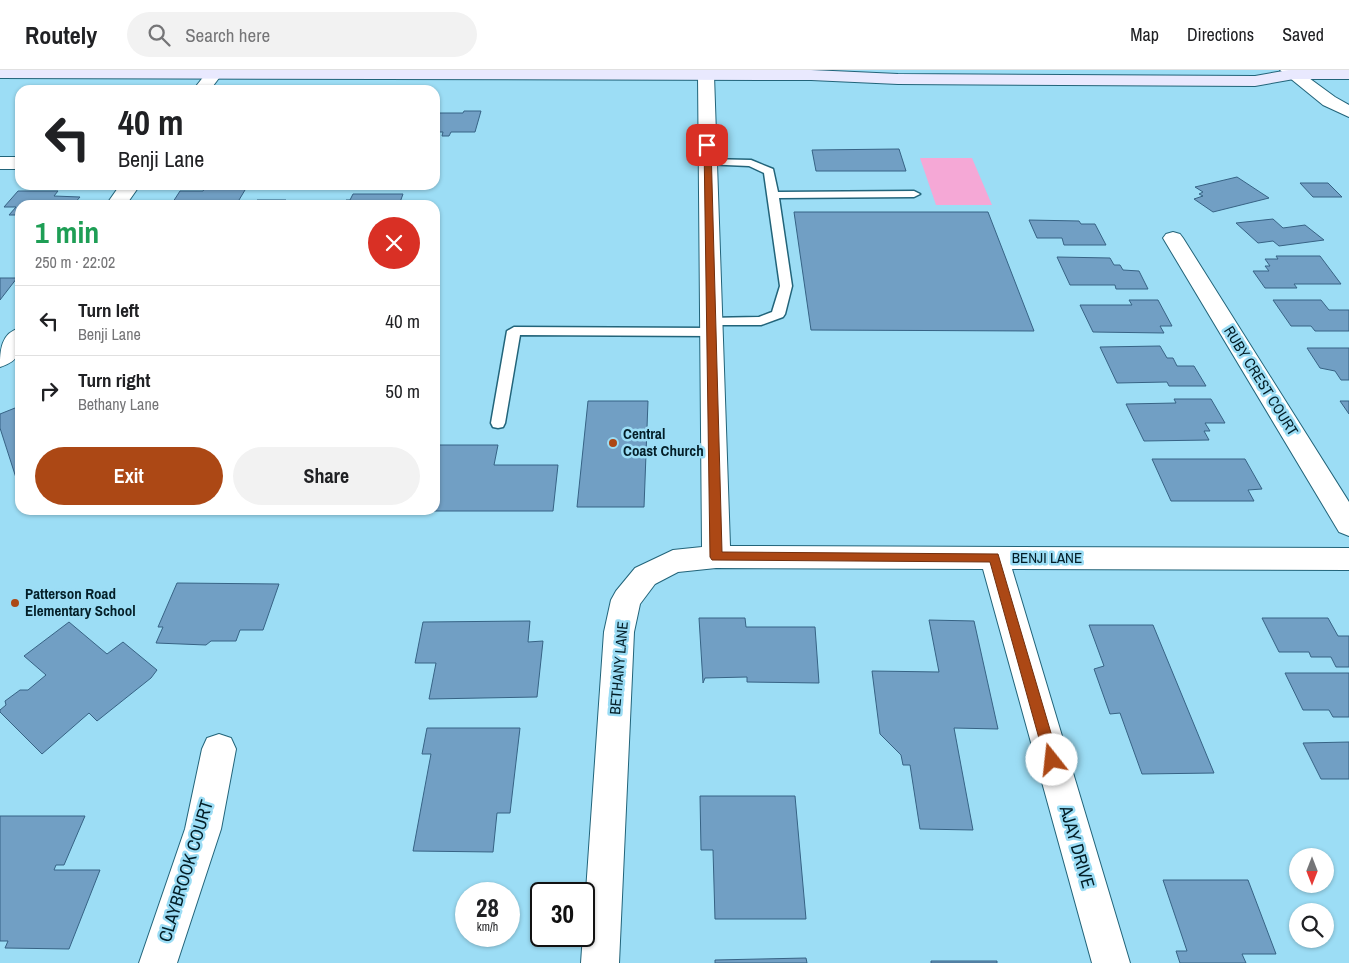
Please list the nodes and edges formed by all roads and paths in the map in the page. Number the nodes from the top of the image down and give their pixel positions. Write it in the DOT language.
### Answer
graph roads {
  1 [pos="841,70"];
  2 [pos="1268,70"];
  3 [pos="1291,72"];
  4 [pos="0,73"];
  5 [pos="214,74"];
  6 [pos="1349,74"];
  7 [pos="706,75"];
  8 [pos="811,75"];
  9 [pos="206,85"];
  10 [pos="1349,112"];
  11 [pos="707,162"];
  12 [pos="0,163"];
  13 [pos="15,164"];
  14 [pos="914,194"];
  15 [pos="772,195"];
  16 [pos="1173,238"];
  17 [pos="711,326"];
  18 [pos="15,342"];
  19 [pos="0,359"];
  20 [pos="498,424"];
  21 [pos="1349,524"];
  22 [pos="716,557"];
  23 [pos="994,558"];
  24 [pos="1349,559"];
  25 [pos="219,749"];
  26 [pos="158,963"];
  27 [pos="600,963"];
  28 [pos="1111,963"];
  1 -- 8 [label="main road"];
  2 -- 3 [label="main road"];
  3 -- 6 [label="main road"];
  3 -- 8 [label="main road"];
  3 -- 10 [label="street"];
  4 -- 5 [label="main road"];
  5 -- 7 [label="main road"];
  5 -- 9 [label="street"];
  7 -- 8 [label="main road"];
  7 -- 11 [label="street"];
  11 -- 15 [label="lane"];
  11 -- 17 [label="street"];
  12 -- 13 [label="street"];
  14 -- 15 [label="lane"];
  15 -- 17 [label="lane"];
  16 -- 21 [label="street, RUBY CREST COURT"];
  17 -- 20 [label="lane"];
  17 -- 22 [label="street"];
  18 -- 19 [label="street"];
  22 -- 23 [label="street, BENJI LANE"];
  22 -- 27 [label="street, BETHANY LANE"];
  23 -- 24 [label="street, BENJI LANE"];
  23 -- 28 [label="street, AJAY DRIVE"];
  25 -- 26 [label="street, CLAYBROOK COURT"];
}
